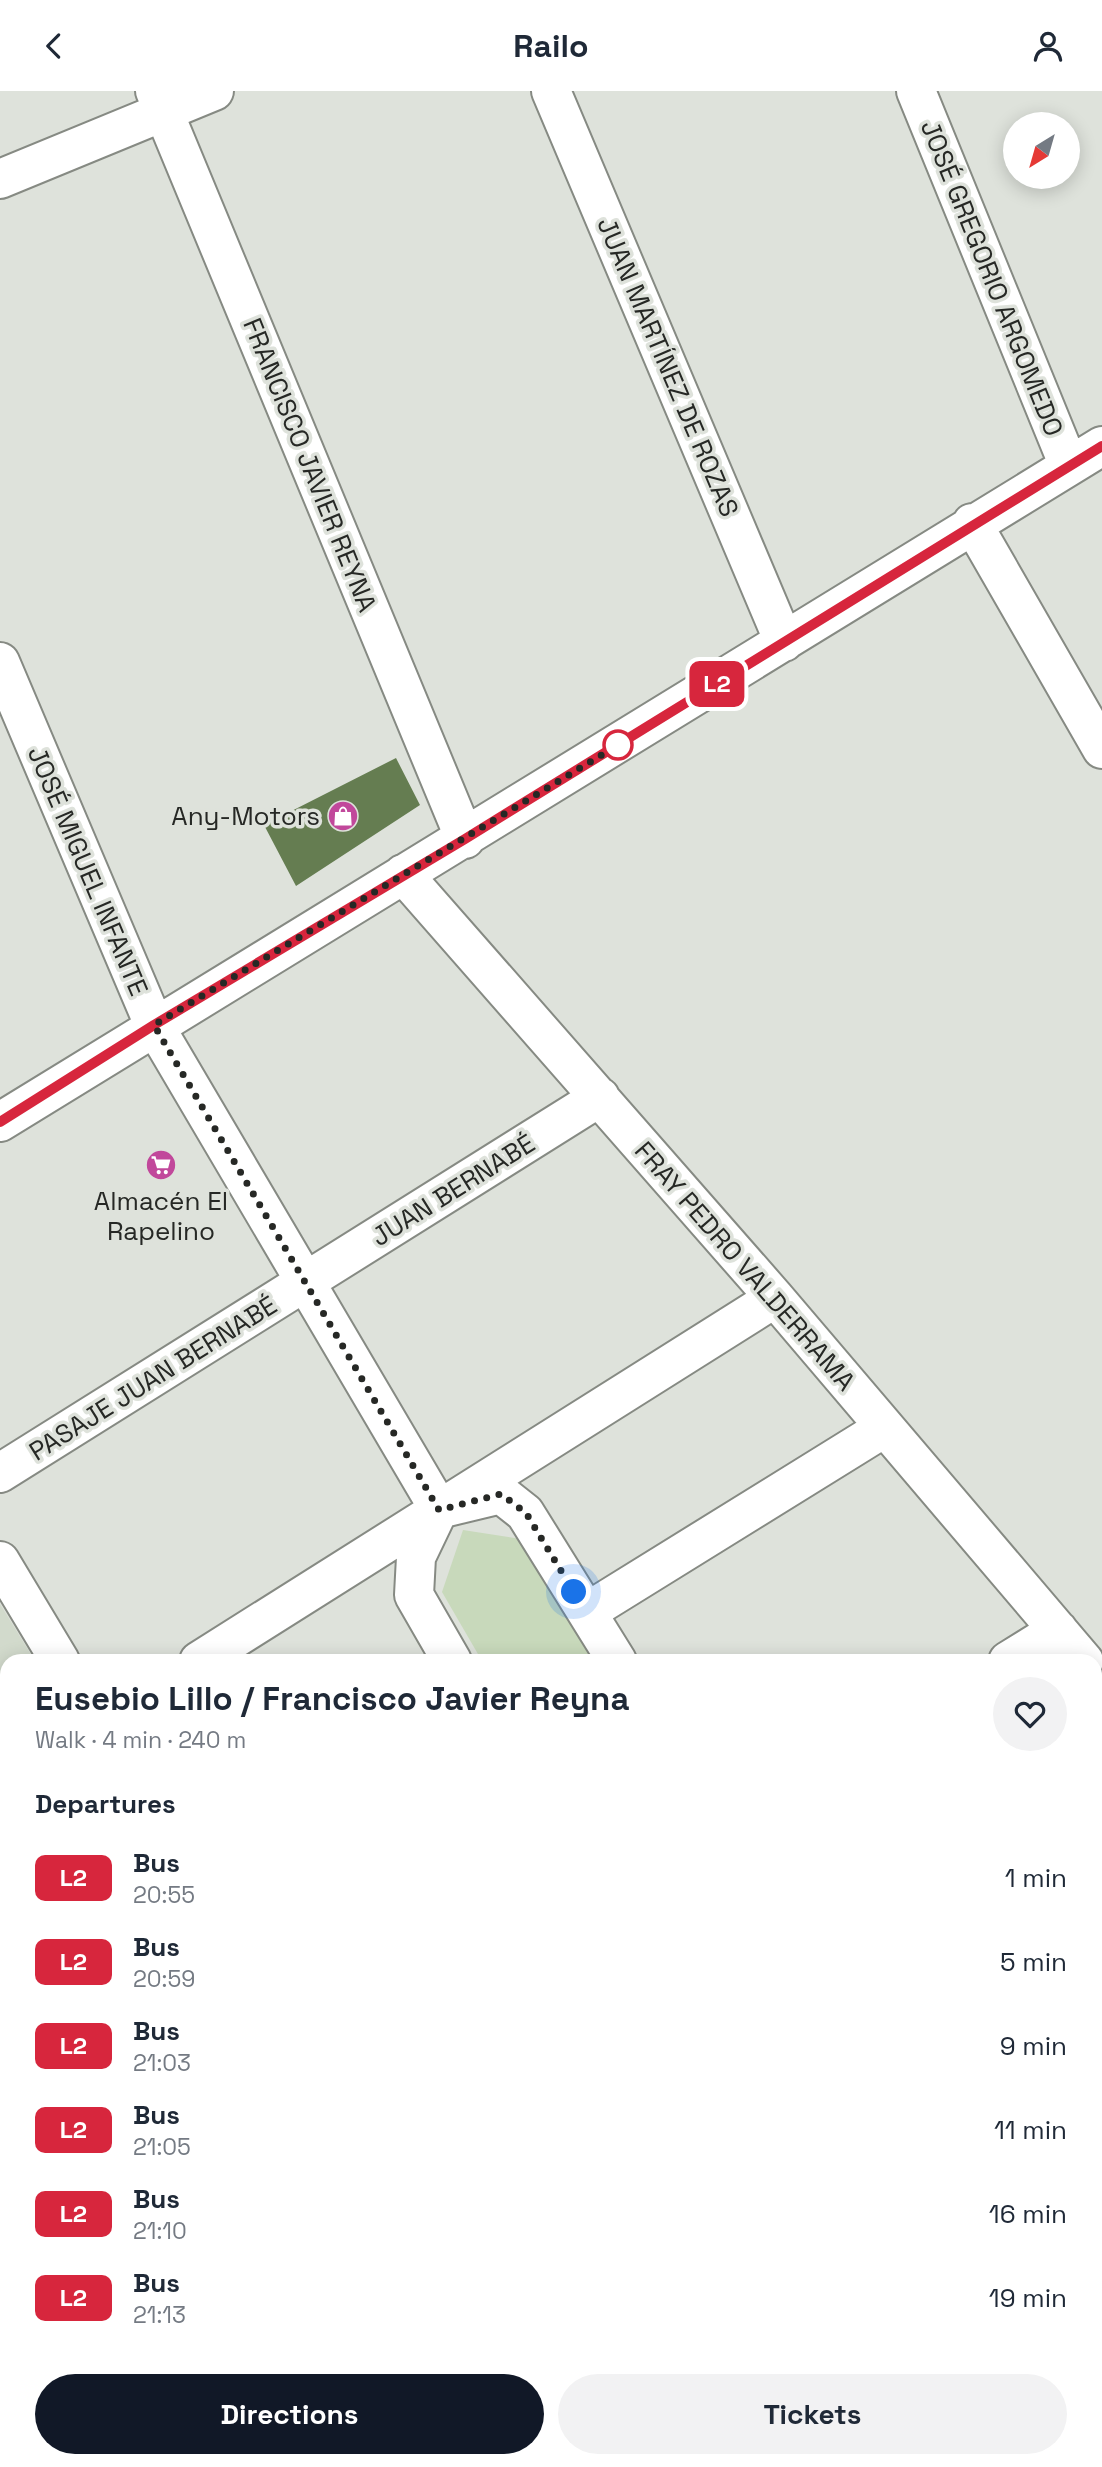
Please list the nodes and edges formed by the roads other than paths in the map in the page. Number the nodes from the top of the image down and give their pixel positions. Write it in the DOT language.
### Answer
graph roads {
  1 [pos="214,91"];
  2 [pos="551,91"];
  3 [pos="916,91"];
  4 [pos="160,102"];
  5 [pos="0,179"];
  6 [pos="1102,446"];
  7 [pos="1069,466"];
  8 [pos="972,523"];
  9 [pos="784,642"];
  10 [pos="0,662"];
  11 [pos="1096,724"];
  12 [pos="465,839"];
  13 [pos="403,874"];
  14 [pos="154,1025"];
  15 [pos="600,1097"];
  16 [pos="0,1122"];
  17 [pos="305,1282"];
  18 [pos="775,1298"];
  19 [pos="884,1428"];
  20 [pos="0,1473"];
  21 [pos="439,1510"];
  22 [pos="0,1561"];
  23 [pos="587,1612"];
  24 [pos="1058,1630"];
  25 [pos="56,1654"];
  26 [pos="210,1654"];
  27 [pos="448,1654"];
  28 [pos="613,1654"];
  29 [pos="1019,1654"];
  30 [pos="1078,1654"];
  1 -- 4 [label="street"];
  2 -- 9 [label="street, JUAN MARTÍNEZ DE ROZAS"];
  3 -- 7 [label="street, JOSÉ GREGORIO ARGOMEDO"];
  4 -- 5 [label="street"];
  4 -- 12 [label="street, FRANCISCO JAVIER REYNA"];
  6 -- 7 [label="street"];
  7 -- 8 [label="street"];
  8 -- 9 [label="street"];
  8 -- 11 [label="street"];
  9 -- 12 [label="street"];
  10 -- 14 [label="street, JOSÉ MIGUEL INFANTE"];
  12 -- 13 [label="street"];
  13 -- 14 [label="street"];
  13 -- 15 [label="street, FRAY PEDRO VALDERRAMA"];
  14 -- 16 [label="street"];
  14 -- 17 [label="street, JOSÉ MIGUEL INFANTE"];
  15 -- 17 [label="street, JUAN BERNABÉ"];
  15 -- 18 [label="street, FRAY PEDRO VALDERRAMA"];
  17 -- 20 [label="street, PASAJE JUAN BERNABÉ"];
  17 -- 21 [label="street, JOSÉ MIGUEL INFANTE"];
  18 -- 19 [label="street, FRAY PEDRO VALDERRAMA"];
  18 -- 21 [label="street"];
  19 -- 23 [label="street"];
  19 -- 24 [label="street, FRAY PEDRO VALDERRAMA"];
  21 -- 23 [label="street"];
  21 -- 26 [label="street"];
  21 -- 27 [label="street"];
  22 -- 25 [label="street"];
  23 -- 28 [label="street"];
  24 -- 29 [label="street"];
  24 -- 30 [label="street, FRAY PEDRO VALDERRAMA"];
}
